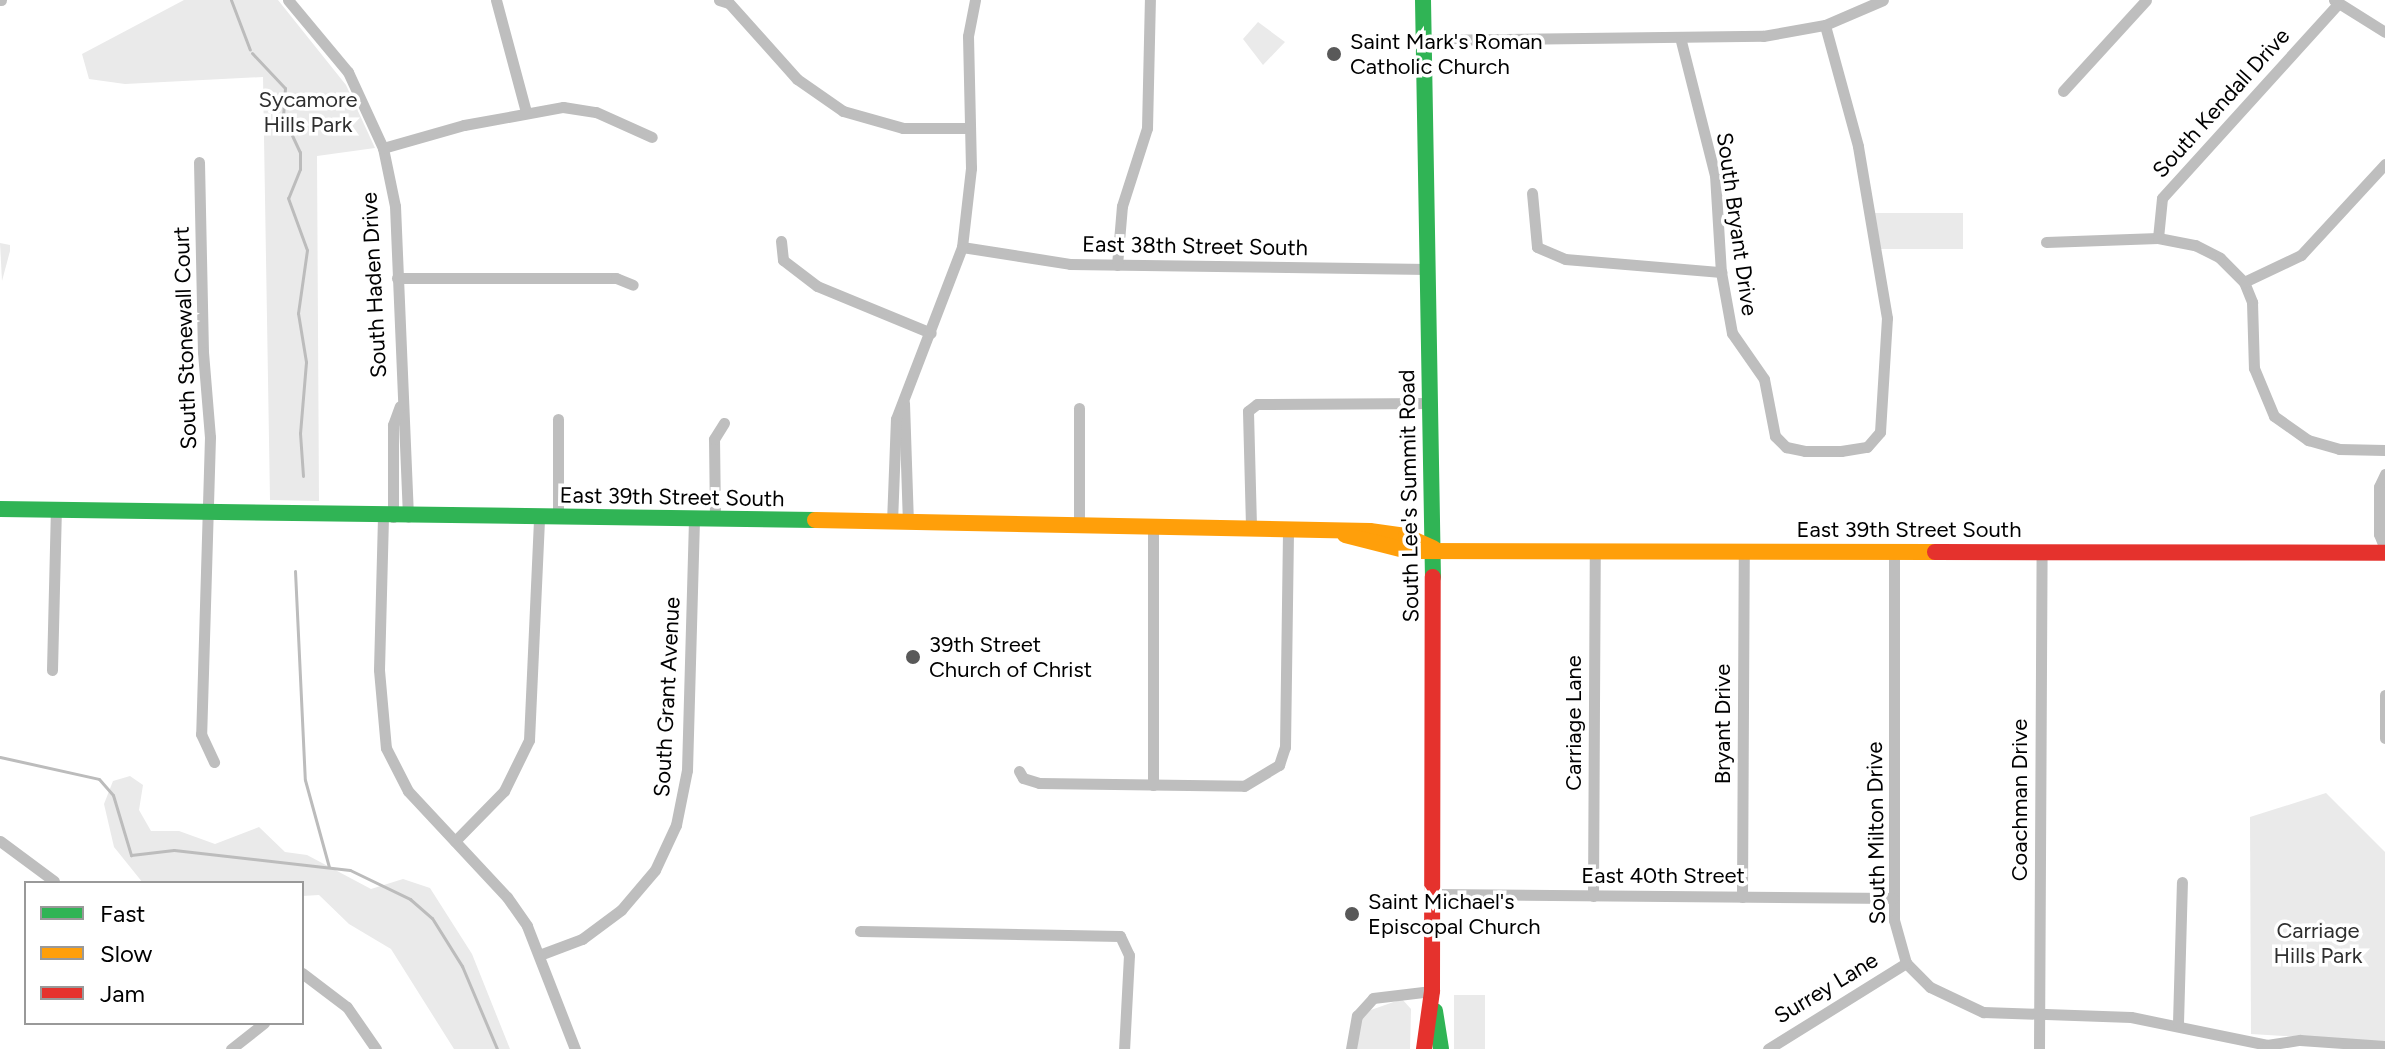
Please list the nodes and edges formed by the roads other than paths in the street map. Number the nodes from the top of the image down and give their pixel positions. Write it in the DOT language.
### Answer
graph roads {
  1 [pos="288,0"];
  2 [pos="308,0"];
  3 [pos="496,0"];
  4 [pos="719,0"];
  5 [pos="975,0"];
  6 [pos="1150,0"];
  7 [pos="1423,0"];
  8 [pos="1883,0"];
  9 [pos="2146,0"];
  10 [pos="2335,2"];
  11 [pos="297,11"];
  12 [pos="1825,25"];
  13 [pos="2385,32"];
  14 [pos="1424,40"];
  15 [pos="1681,41"];
  16 [pos="2063,91"];
  17 [pos="526,112"];
  18 [pos="970,128"];
  19 [pos="652,137"];
  20 [pos="383,148"];
  21 [pos="199,162"];
  22 [pos="2385,164"];
  23 [pos="1532,193"];
  24 [pos="2158,238"];
  25 [pos="781,241"];
  26 [pos="2046,242"];
  27 [pos="962,247"];
  28 [pos="1117,265"];
  29 [pos="1428,269"];
  30 [pos="1721,272"];
  31 [pos="397,278"];
  32 [pos="2244,282"];
  33 [pos="633,285"];
  34 [pos="931,333"];
  35 [pos="1431,403"];
  36 [pos="1079,408"];
  37 [pos="558,419"];
  38 [pos="724,423"];
  39 [pos="2385,450"];
  40 [pos="2385,474"];
  41 [pos="0,509"];
  42 [pos="56,510"];
  43 [pos="209,513"];
  44 [pos="395,517"];
  45 [pos="539,517"];
  46 [pos="558,518"];
  47 [pos="694,519"];
  48 [pos="715,519"];
  49 [pos="900,522"];
  50 [pos="1079,522"];
  51 [pos="1153,524"];
  52 [pos="1251,526"];
  53 [pos="1288,528"];
  54 [pos="1433,548"];
  55 [pos="1595,550"];
  56 [pos="1744,551"];
  57 [pos="2385,551"];
  58 [pos="1894,552"];
  59 [pos="2042,552"];
  60 [pos="52,670"];
  61 [pos="2385,695"];
  62 [pos="2385,738"];
  63 [pos="214,762"];
  64 [pos="1019,771"];
  65 [pos="1153,785"];
  66 [pos="0,841"];
  67 [pos="455,841"];
  68 [pos="54,881"];
  69 [pos="2182,882"];
  70 [pos="1432,894"];
  71 [pos="1593,896"];
  72 [pos="1742,897"];
  73 [pos="1893,898"];
  74 [pos="860,931"];
  75 [pos="542,954"];
  76 [pos="1906,963"];
  77 [pos="304,975"];
  78 [pos="1432,991"];
  79 [pos="2039,1015"];
  80 [pos="2178,1023"];
  81 [pos="261,1025"];
  82 [pos="2385,1046"];
  83 [pos="231,1049"];
  84 [pos="376,1049"];
  85 [pos="575,1049"];
  86 [pos="1124,1049"];
  87 [pos="1351,1049"];
  88 [pos="1424,1049"];
  89 [pos="1441,1049"];
  90 [pos="1768,1049"];
  91 [pos="2039,1049"];
  1 -- 11 [label="street, South Haden Drive"];
  2 -- 11 [label="street"];
  3 -- 17 [label="street"];
  4 -- 18 [label="street"];
  5 -- 18 [label="street"];
  6 -- 28 [label="street"];
  7 -- 14 [label="main road, South Lee's Summit Road"];
  8 -- 12 [label="street"];
  9 -- 16 [label="street"];
  10 -- 13 [label="street"];
  10 -- 24 [label="street, South Kendall Drive"];
  11 -- 20 [label="street, South Haden Drive"];
  12 -- 15 [label="street"];
  12 -- 30 [label="street, South Bryant Drive"];
  14 -- 15 [label="street"];
  14 -- 29 [label="main road, South Lee's Summit Road"];
  15 -- 30 [label="street, South Bryant Drive"];
  17 -- 19 [label="street"];
  17 -- 20 [label="street"];
  18 -- 27 [label="street"];
  20 -- 31 [label="street, South Haden Drive"];
  21 -- 43 [label="street, South Stonewall Court"];
  22 -- 32 [label="street"];
  23 -- 30 [label="street"];
  24 -- 26 [label="street"];
  24 -- 32 [label="street"];
  25 -- 34 [label="street"];
  27 -- 28 [label="street, East 38th Street South"];
  27 -- 34 [label="street"];
  28 -- 29 [label="street, East 38th Street South"];
  29 -- 35 [label="main road, South Lee's Summit Road"];
  31 -- 33 [label="street"];
  31 -- 44 [label="street, South Haden Drive"];
  32 -- 39 [label="street"];
  34 -- 49 [label="street"];
  35 -- 52 [label="street"];
  35 -- 54 [label="main road, South Lee's Summit Road"];
  36 -- 50 [label="street"];
  37 -- 46 [label="street"];
  38 -- 48 [label="street"];
  40 -- 57 [label="street"];
  41 -- 42 [label="main road, East 39th Street South"];
  42 -- 43 [label="main road, East 39th Street South"];
  42 -- 60 [label="street"];
  43 -- 44 [label="main road, East 39th Street South"];
  43 -- 63 [label="street, South Stonewall Court"];
  44 -- 45 [label="main road, East 39th Street South"];
  44 -- 67 [label="street, South Haden Drive"];
  45 -- 46 [label="main road, East 39th Street South"];
  45 -- 67 [label="street"];
  46 -- 47 [label="main road, East 39th Street South"];
  47 -- 48 [label="main road, East 39th Street South"];
  47 -- 75 [label="street, South Grant Avenue"];
  48 -- 49 [label="main road, East 39th Street South"];
  49 -- 50 [label="main road, East 39th Street South"];
  50 -- 51 [label="main road, East 39th Street South"];
  51 -- 52 [label="main road, East 39th Street South"];
  51 -- 65 [label="street"];
  52 -- 53 [label="main road, East 39th Street South"];
  53 -- 54 [label="main road, East 39th Street South"];
  53 -- 65 [label="street"];
  54 -- 55 [label="main road, East 39th Street South"];
  54 -- 70 [label="main road, South Lee's Summit Road"];
  55 -- 56 [label="main road, East 39th Street South"];
  55 -- 71 [label="street, Carriage Lane"];
  56 -- 58 [label="main road, East 39th Street South"];
  56 -- 72 [label="street, Bryant Drive"];
  57 -- 59 [label="main road, East 39th Street South"];
  58 -- 59 [label="main road, East 39th Street South"];
  58 -- 73 [label="street, South Milton Drive"];
  59 -- 79 [label="street, Coachman Drive"];
  61 -- 62 [label="street"];
  64 -- 65 [label="street"];
  66 -- 68 [label="street"];
  67 -- 75 [label="street, South Haden Drive"];
  69 -- 80 [label="street"];
  70 -- 71 [label="street, East 40th Street"];
  70 -- 78 [label="main road, South Lee's Summit Road"];
  71 -- 72 [label="street, East 40th Street"];
  72 -- 73 [label="street, East 40th Street"];
  73 -- 76 [label="street, South Milton Drive"];
  74 -- 86 [label="street"];
  75 -- 85 [label="street, South Haden Drive"];
  76 -- 79 [label="street"];
  76 -- 90 [label="street, Surrey Lane"];
  77 -- 84 [label="street"];
  78 -- 87 [label="street"];
  78 -- 88 [label="main road, South Lee's Summit Road"];
  78 -- 89 [label="main road, South Lee's Summit Road"];
  79 -- 80 [label="street"];
  79 -- 91 [label="street, Coachman Drive"];
  80 -- 82 [label="street"];
  81 -- 83 [label="street"];
}
